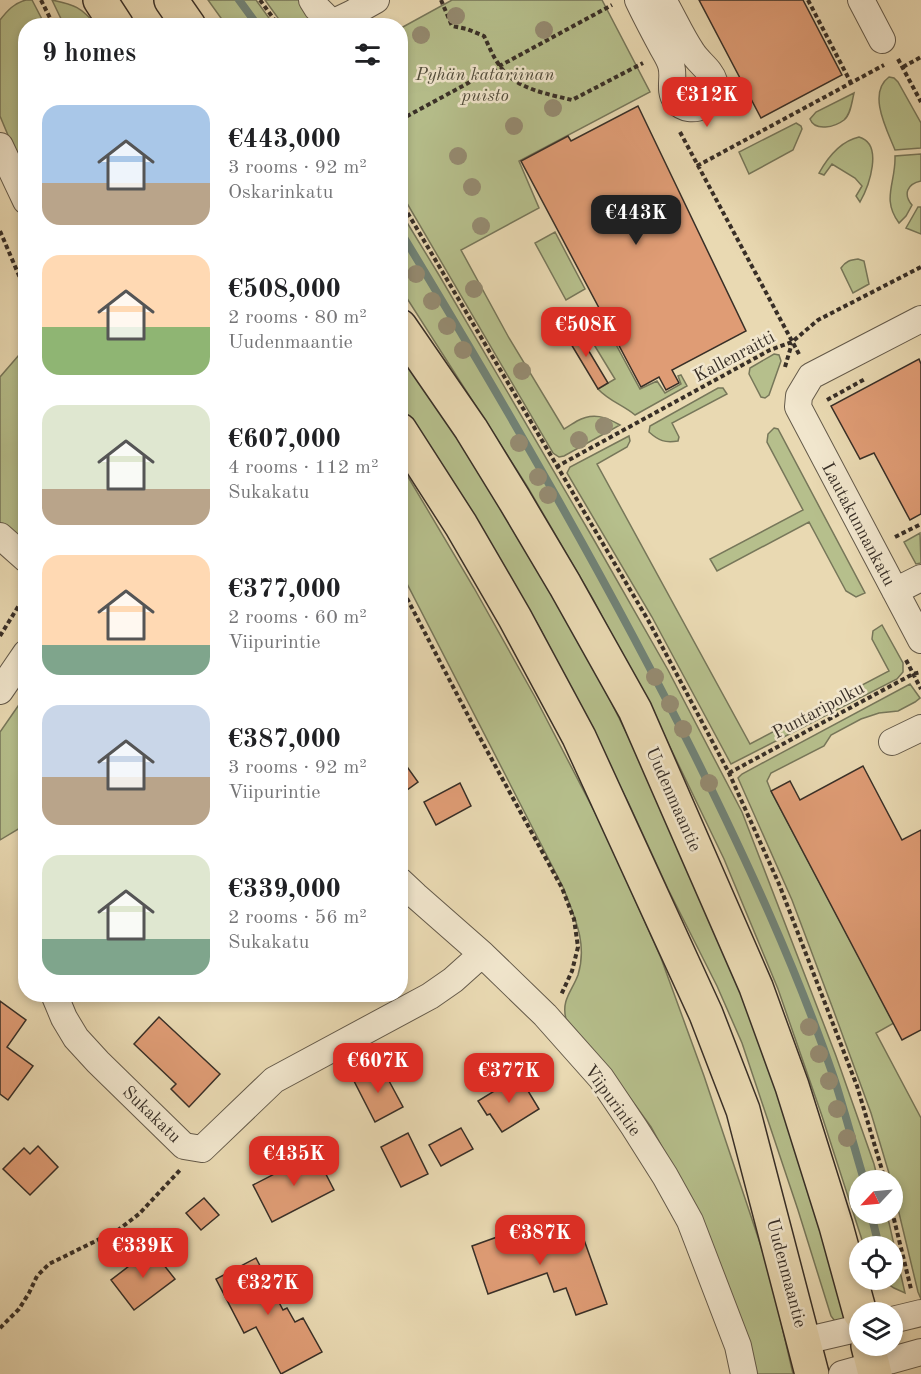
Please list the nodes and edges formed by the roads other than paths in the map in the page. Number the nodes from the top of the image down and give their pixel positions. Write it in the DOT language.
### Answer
graph roads {
  1 [pos="100,0"];
  2 [pos="171,0"];
  3 [pos="312,0"];
  4 [pos="376,0"];
  5 [pos="638,0"];
  6 [pos="663,0"];
  7 [pos="861,0"];
  8 [pos="112,18"];
  9 [pos="183,18"];
  10 [pos="327,18"];
  11 [pos="343,18"];
  12 [pos="882,40"];
  13 [pos="0,146"];
  14 [pos="18,184"];
  15 [pos="921,319"];
  16 [pos="408,338"];
  17 [pos="408,442"];
  18 [pos="0,536"];
  19 [pos="18,552"];
  20 [pos="921,578"];
  21 [pos="895,591"];
  22 [pos="921,640"];
  23 [pos="18,665"];
  24 [pos="0,691"];
  25 [pos="921,728"];
  26 [pos="892,742"];
  27 [pos="408,888"];
  28 [pos="482,954"];
  29 [pos="57,1002"];
  30 [pos="857,1302"];
  31 [pos="919,1313"];
  32 [pos="903,1317"];
  33 [pos="849,1331"];
  34 [pos="804,1341"];
  35 [pos="921,1352"];
  36 [pos="872,1362"];
  37 [pos="744,1374"];
  38 [pos="812,1374"];
  39 [pos="842,1374"];
  1 -- 8 [label="main road"];
  2 -- 9 [label="main road"];
  3 -- 10 [label="street"];
  4 -- 11 [label="street"];
  5 -- 6 [label="street"];
  7 -- 12 [label="street"];
  13 -- 14 [label="street"];
  15 -- 21 [label="street, Lautakunnankatu"];
  16 -- 30 [label="main road, Uudenmaantie"];
  17 -- 34 [label="main road, Uudenmaantie"];
  18 -- 19 [label="street"];
  20 -- 21 [label="street"];
  21 -- 22 [label="street, Lautakunnankatu"];
  23 -- 24 [label="street"];
  25 -- 26 [label="street"];
  27 -- 28 [label="street, Viipurintie"];
  28 -- 29 [label="street, Sukakatu"];
  28 -- 37 [label="street, Viipurintie"];
  31 -- 32 [label="street"];
  33 -- 34 [label="street"];
  34 -- 38 [label="main road, Uudenmaantie"];
  35 -- 36 [label="street"];
  36 -- 39 [label="street"];
}
